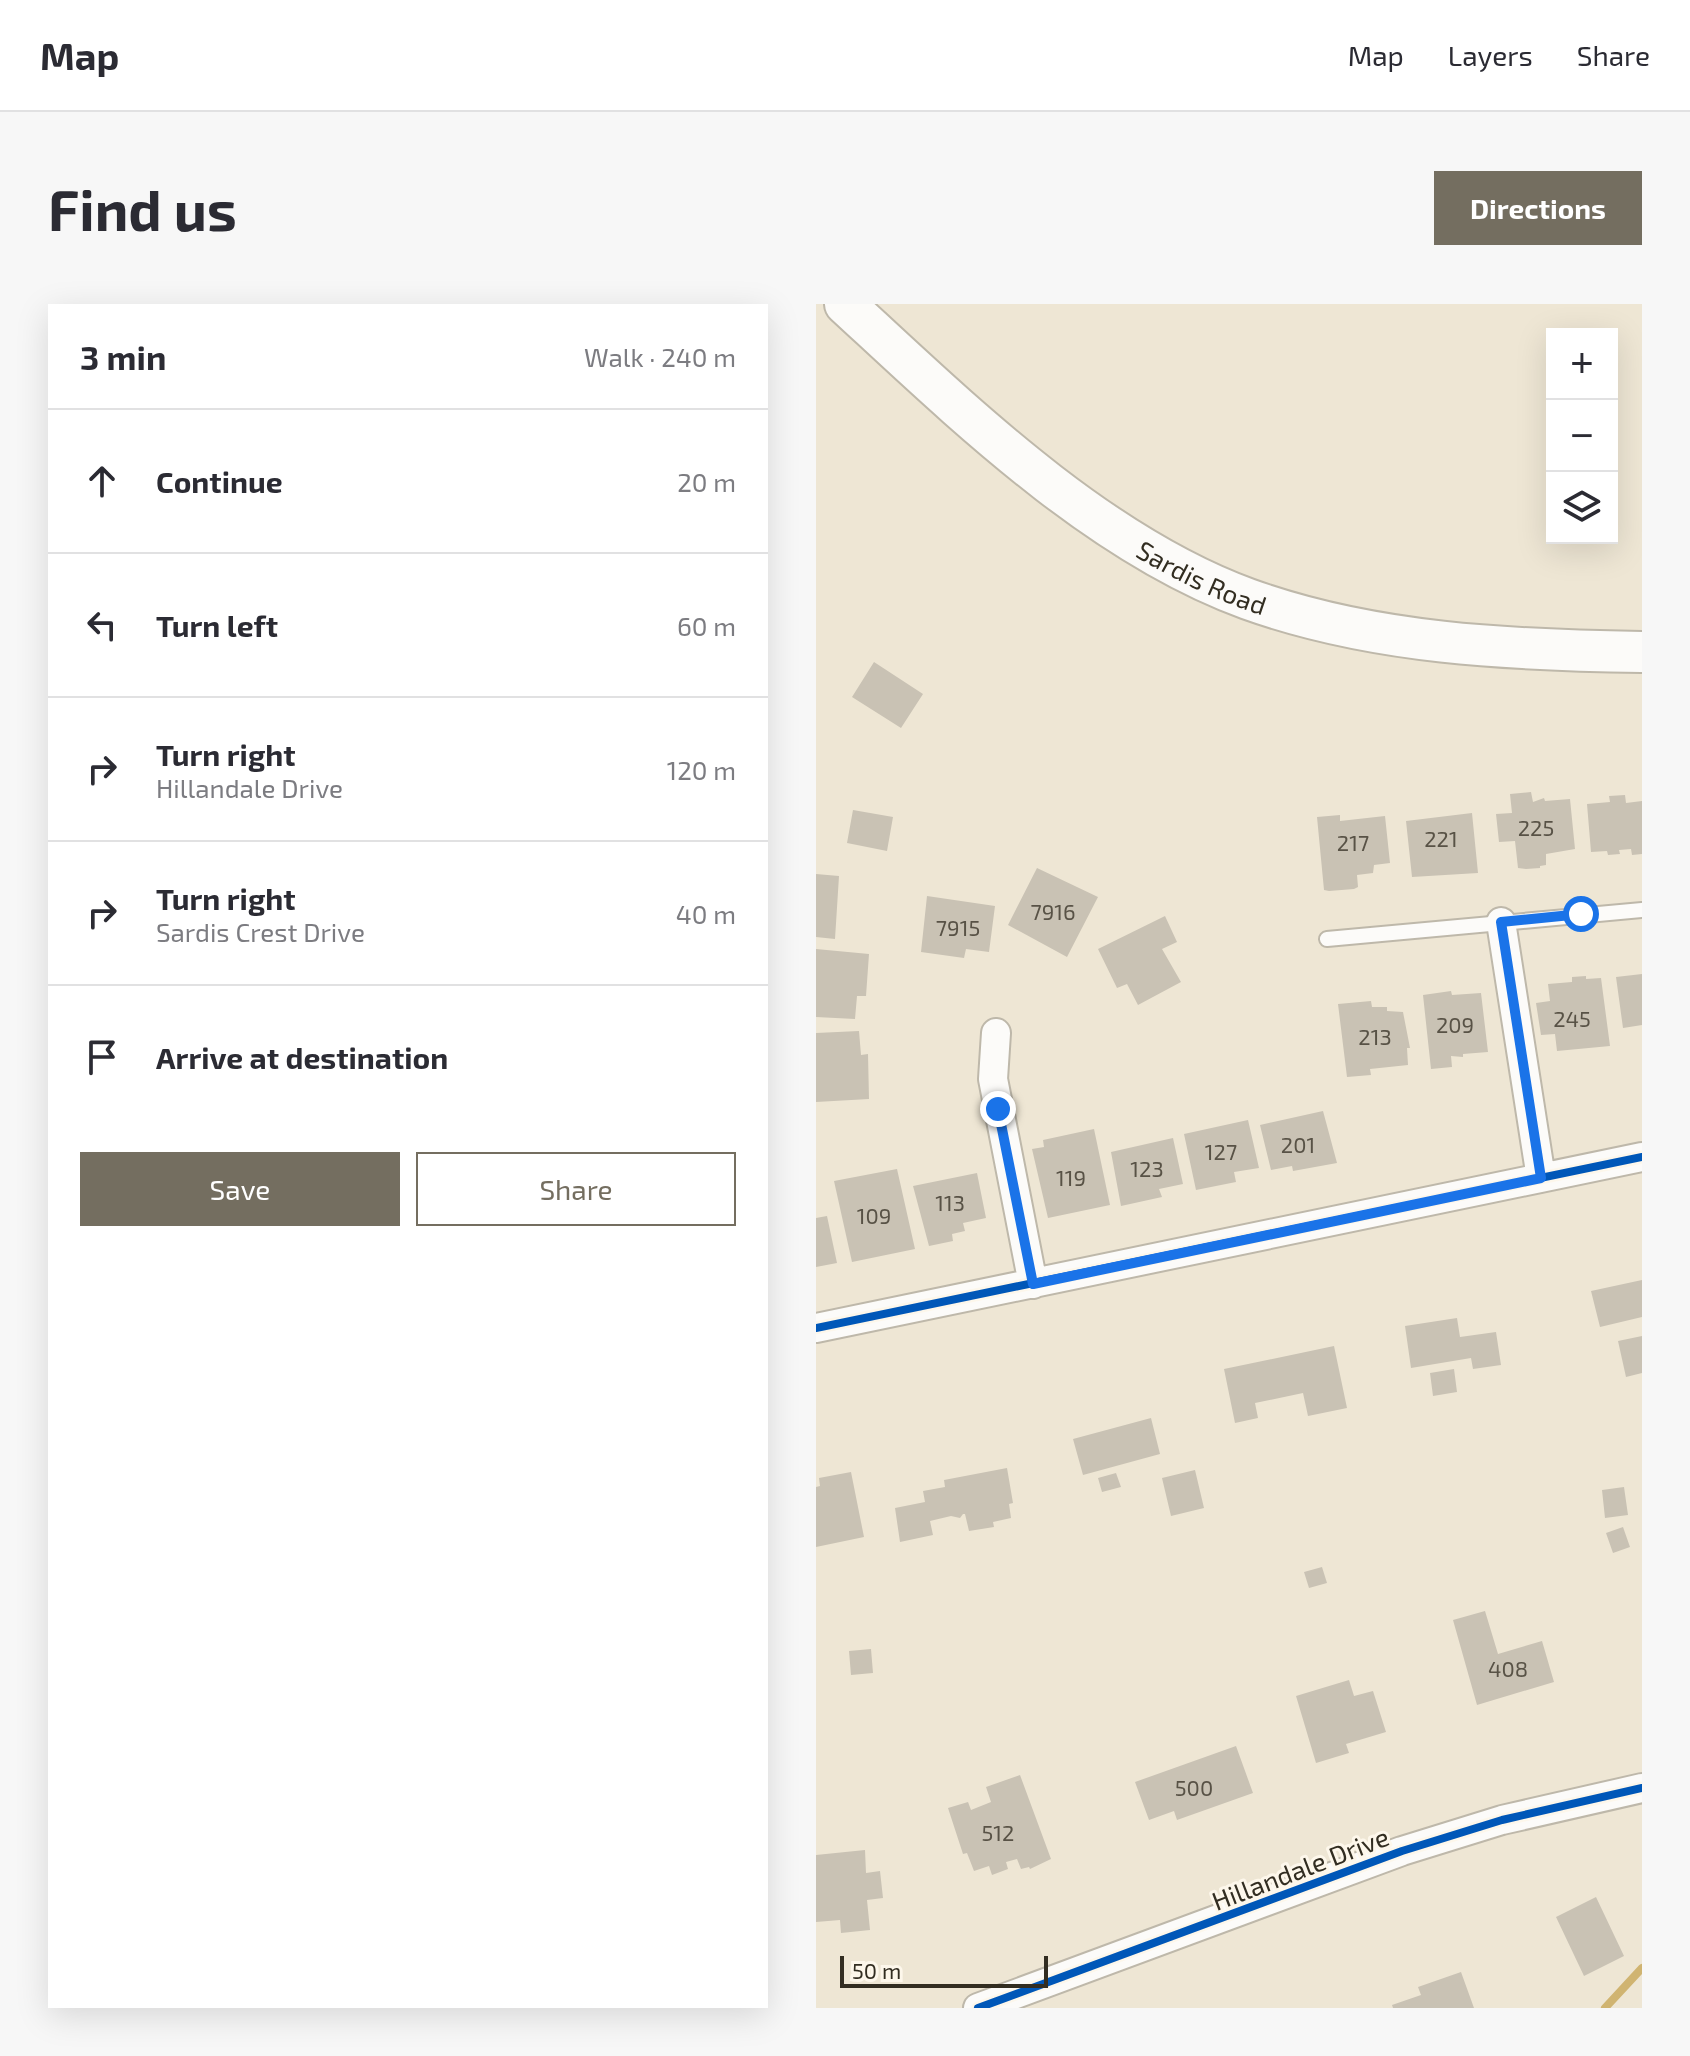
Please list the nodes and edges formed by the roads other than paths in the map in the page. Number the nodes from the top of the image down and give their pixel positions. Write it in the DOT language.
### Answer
graph roads {
  1 [pos="845,304"];
  2 [pos="1642,652"];
  3 [pos="1642,910"];
  4 [pos="1501,922"];
  5 [pos="1327,939"];
  6 [pos="996,1033"];
  7 [pos="1642,1157"];
  8 [pos="1541,1178"];
  9 [pos="1033,1284"];
  10 [pos="816,1328"];
  11 [pos="1642,1788"];
  12 [pos="978,2008"];
  1 -- 2 [label="main road, Sardis Road"];
  3 -- 4 [label="lane"];
  4 -- 5 [label="lane"];
  4 -- 8 [label="street"];
  6 -- 9 [label="street"];
  7 -- 8 [label="street"];
  8 -- 9 [label="street"];
  9 -- 10 [label="street"];
  11 -- 12 [label="street, Hillandale Drive"];
}
